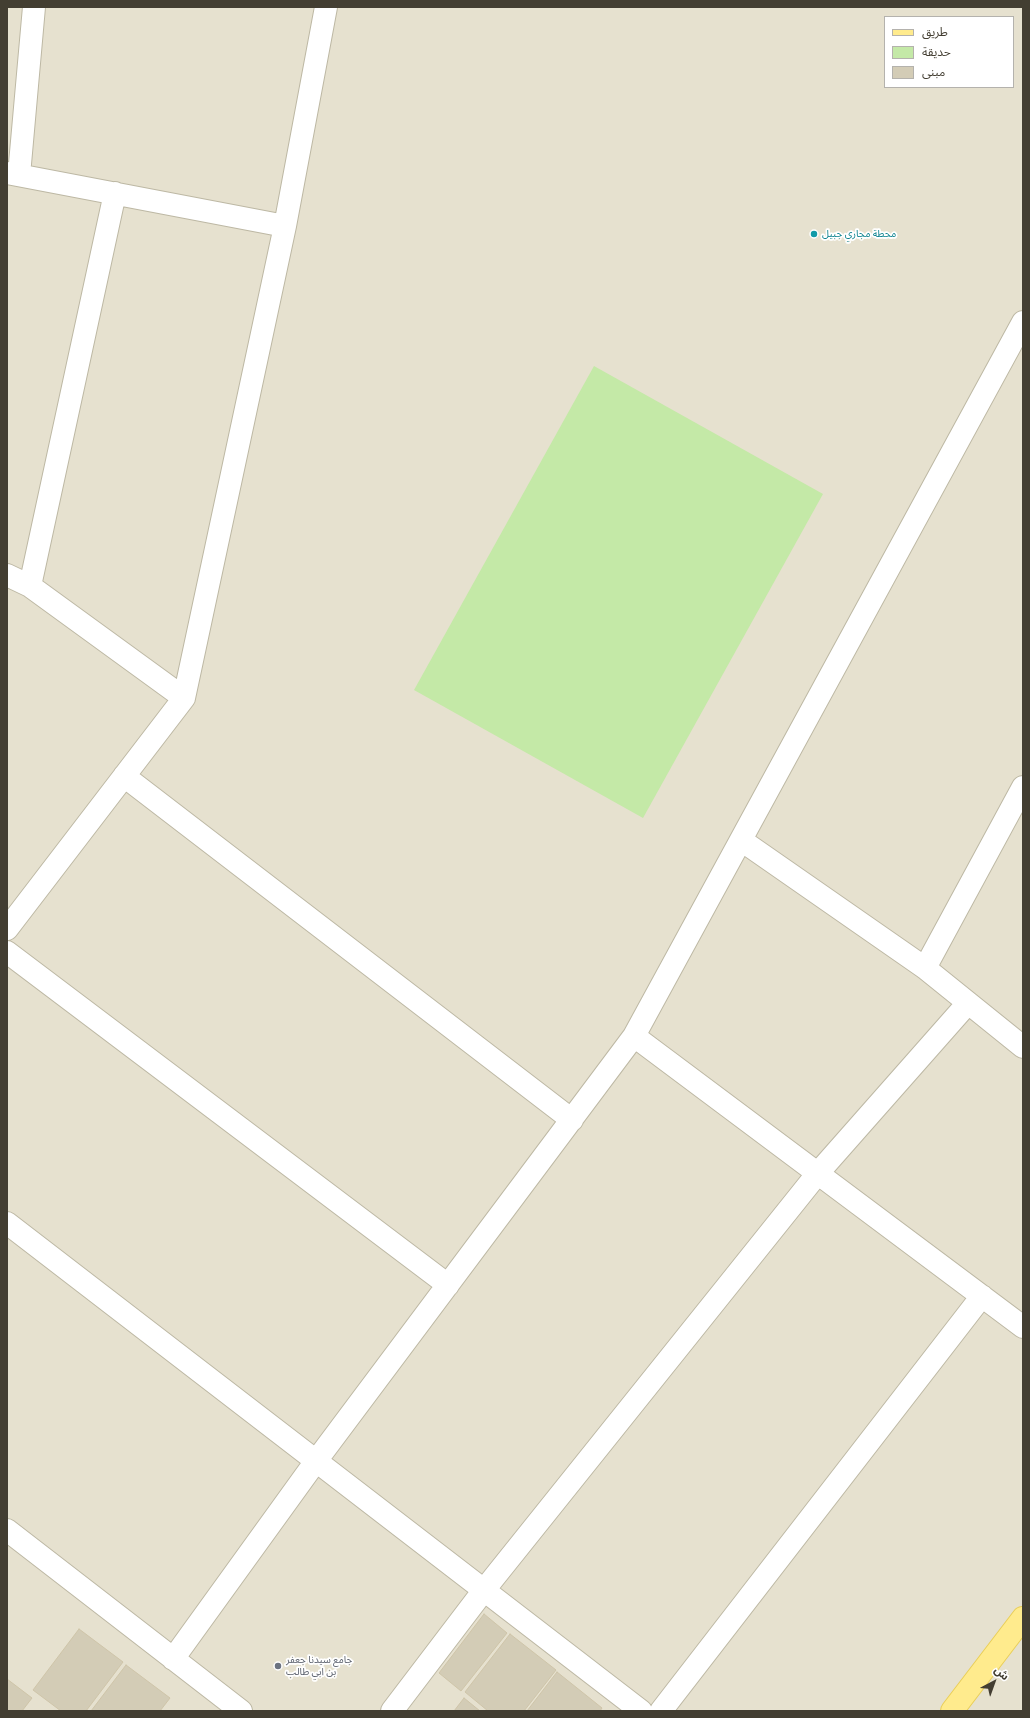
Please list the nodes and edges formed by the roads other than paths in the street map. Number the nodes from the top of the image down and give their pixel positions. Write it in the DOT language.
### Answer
graph roads {
  1 [pos="34,7"];
  2 [pos="326,7"];
  3 [pos="13,174"];
  4 [pos="115,194"];
  5 [pos="285,226"];
  6 [pos="1023,322"];
  7 [pos="7,575"];
  8 [pos="30,586"];
  9 [pos="184,698"];
  10 [pos="124,776"];
  11 [pos="1023,787"];
  12 [pos="741,840"];
  13 [pos="7,929"];
  14 [pos="7,952"];
  15 [pos="925,968"];
  16 [pos="968,1003"];
  17 [pos="634,1036"];
  18 [pos="1023,1048"];
  19 [pos="572,1120"];
  20 [pos="818,1173"];
  21 [pos="7,1223"];
  22 [pos="448,1285"];
  23 [pos="982,1296"];
  24 [pos="1023,1327"];
  25 [pos="316,1461"];
  26 [pos="7,1530"];
  27 [pos="484,1590"];
  28 [pos="1019,1631"];
  29 [pos="173,1658"];
  30 [pos="241,1711"];
  31 [pos="392,1711"];
  32 [pos="642,1711"];
  33 [pos="661,1711"];
  34 [pos="952,1711"];
  1 -- 3 [label="street"];
  2 -- 5 [label="street"];
  3 -- 4 [label="street"];
  4 -- 5 [label="street"];
  4 -- 8 [label="street"];
  5 -- 9 [label="street"];
  6 -- 12 [label="street"];
  7 -- 8 [label="street"];
  8 -- 9 [label="street"];
  9 -- 10 [label="street"];
  10 -- 13 [label="street"];
  10 -- 19 [label="street"];
  11 -- 15 [label="street"];
  12 -- 15 [label="street"];
  12 -- 17 [label="street"];
  14 -- 22 [label="street"];
  15 -- 16 [label="street"];
  16 -- 18 [label="street"];
  16 -- 20 [label="street"];
  17 -- 19 [label="street"];
  17 -- 20 [label="street"];
  19 -- 22 [label="street"];
  20 -- 23 [label="street"];
  20 -- 27 [label="street"];
  21 -- 25 [label="street"];
  22 -- 25 [label="street"];
  23 -- 24 [label="street"];
  23 -- 33 [label="street"];
  25 -- 27 [label="street"];
  25 -- 29 [label="street"];
  26 -- 29 [label="street"];
  27 -- 31 [label="street"];
  27 -- 32 [label="street"];
  28 -- 34 [label="main road"];
  29 -- 30 [label="street"];
}
